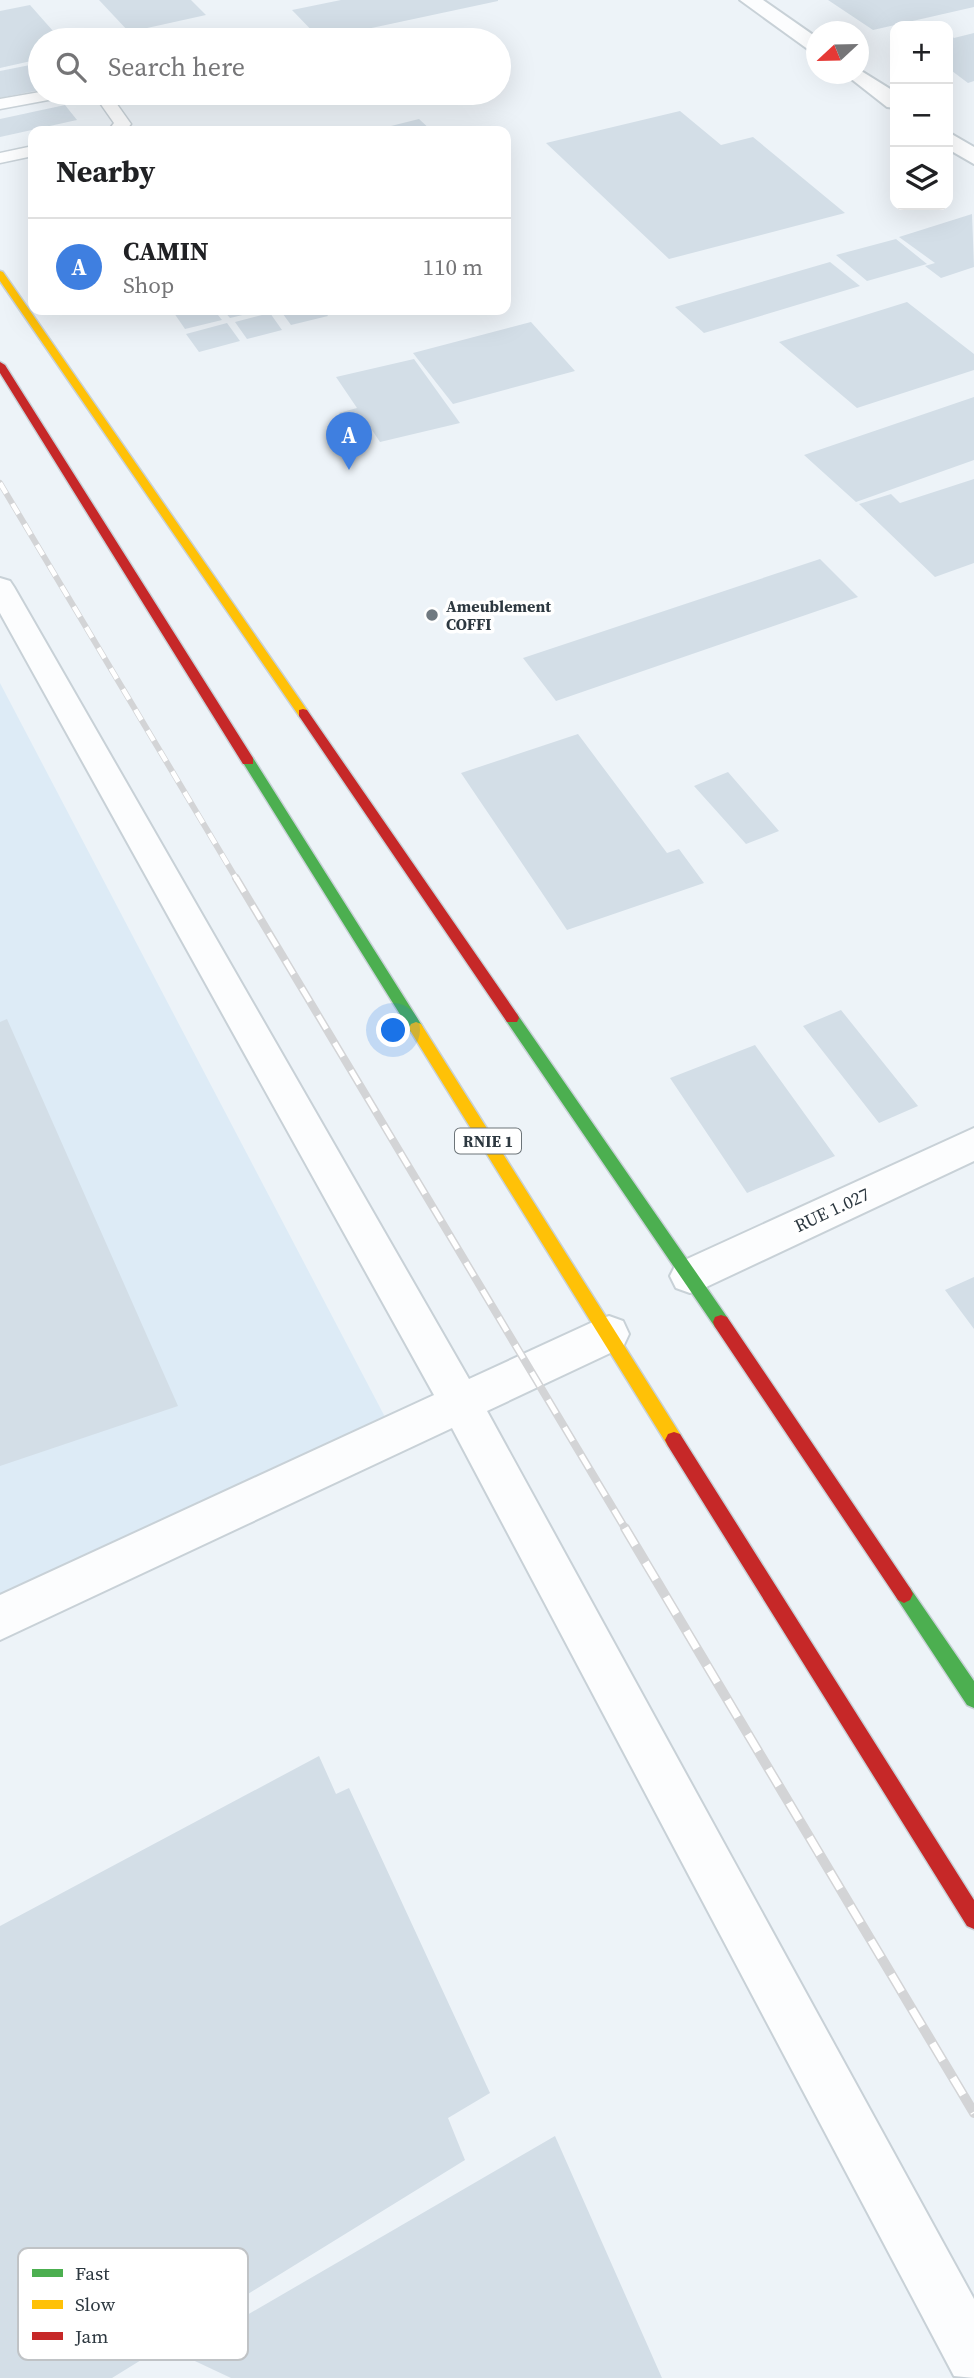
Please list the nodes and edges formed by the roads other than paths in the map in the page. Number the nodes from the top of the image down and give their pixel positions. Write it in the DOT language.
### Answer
graph roads {
  1 [pos="750,0"];
  2 [pos="806,38"];
  3 [pos="869,84"];
  4 [pos="890,98"];
  5 [pos="28,99"];
  6 [pos="0,104"];
  7 [pos="109,105"];
  8 [pos="120,126"];
  9 [pos="953,142"];
  10 [pos="28,152"];
  11 [pos="974,157"];
  12 [pos="0,158"];
  13 [pos="0,274"];
  14 [pos="28,315"];
  15 [pos="28,315"];
  16 [pos="0,365"];
  17 [pos="0,587"];
  18 [pos="974,1144"];
  19 [pos="690,1276"];
  20 [pos="609,1334"];
  21 [pos="460,1402"];
  22 [pos="0,1618"];
  23 [pos="974,1698"];
  24 [pos="974,1919"];
  25 [pos="974,2356"];
  1 -- 2 [label="street"];
  3 -- 4 [label="street"];
  5 -- 6 [label="lane"];
  7 -- 8 [label="lane"];
  9 -- 11 [label="street"];
  10 -- 12 [label="lane"];
  13 -- 15 [label="highway"];
  14 -- 19 [label="highway"];
  16 -- 20 [label="highway, RNIE 1"];
  17 -- 21 [label="street"];
  18 -- 19 [label="street, RUE 1.027"];
  19 -- 23 [label="highway"];
  20 -- 21 [label="street"];
  20 -- 24 [label="highway, RNIE 1"];
  21 -- 22 [label="street"];
  21 -- 25 [label="street"];
}
